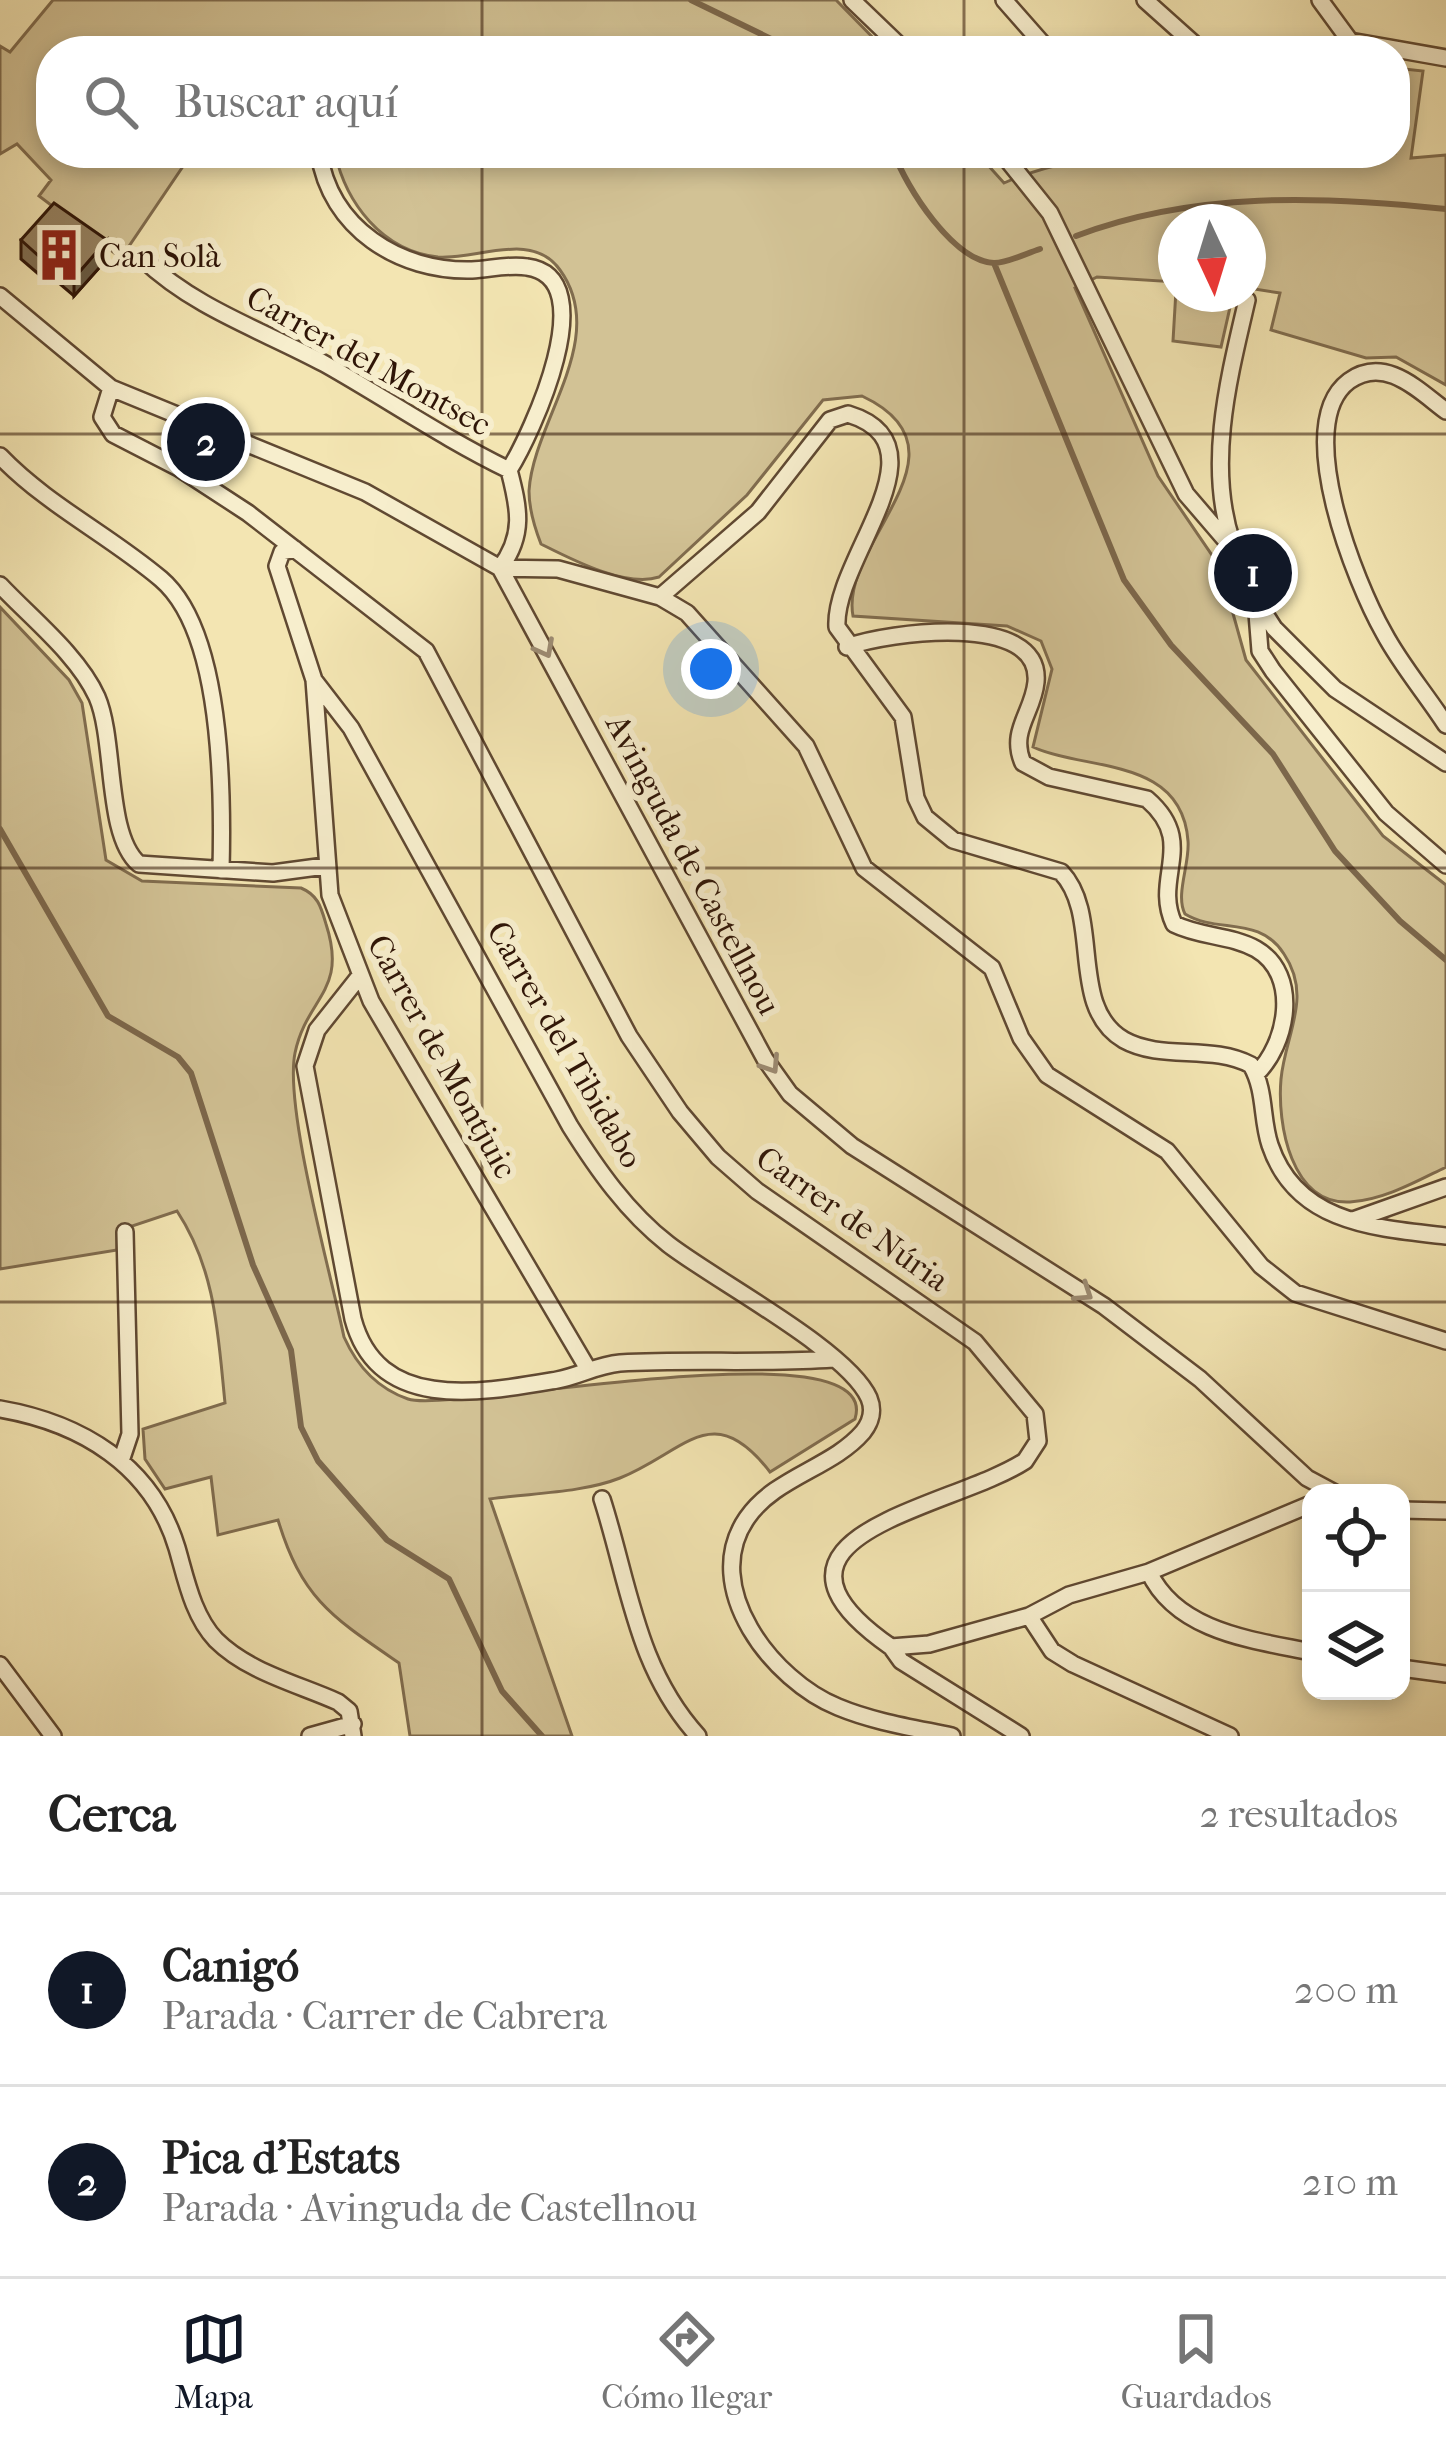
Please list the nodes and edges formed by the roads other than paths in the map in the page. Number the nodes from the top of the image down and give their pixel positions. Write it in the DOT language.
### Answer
graph roads {
  1 [pos="852,0"];
  2 [pos="1004,0"];
  3 [pos="1145,0"];
  4 [pos="1320,0"];
  5 [pos="889,36"];
  6 [pos="1036,36"];
  7 [pos="1185,36"];
  8 [pos="1346,36"];
  9 [pos="1410,52"];
  10 [pos="1446,58"];
  11 [pos="322,168"];
  12 [pos="1018,168"];
  13 [pos="143,259"];
  14 [pos="0,296"];
  15 [pos="1244,312"];
  16 [pos="111,388"];
  17 [pos="1446,411"];
  18 [pos="0,456"];
  19 [pos="509,470"];
  20 [pos="296,549"];
  21 [pos="1235,550"];
  22 [pos="500,568"];
  23 [pos="0,585"];
  24 [pos="660,597"];
  25 [pos="1256,601"];
  26 [pos="848,647"];
  27 [pos="314,680"];
  28 [pos="1446,724"];
  29 [pos="1446,763"];
  30 [pos="1446,865"];
  31 [pos="325,866"];
  32 [pos="221,870"];
  33 [pos="359,977"];
  34 [pos="1256,1074"];
  35 [pos="1446,1187"];
  36 [pos="1351,1220"];
  37 [pos="125,1232"];
  38 [pos="1446,1236"];
  39 [pos="1446,1341"];
  40 [pos="833,1359"];
  41 [pos="588,1369"];
  42 [pos="0,1408"];
  43 [pos="122,1461"];
  44 [pos="1318,1484"];
  45 [pos="602,1498"];
  46 [pos="1302,1508"];
  47 [pos="1410,1510"];
  48 [pos="1446,1510"];
  49 [pos="1149,1571"];
  50 [pos="1029,1616"];
  51 [pos="891,1647"];
  52 [pos="1302,1650"];
  53 [pos="0,1665"];
  54 [pos="1410,1669"];
  55 [pos="1446,1674"];
  56 [pos="353,1730"];
  57 [pos="53,1736"];
  58 [pos="310,1736"];
  59 [pos="698,1736"];
  60 [pos="952,1736"];
  61 [pos="1021,1736"];
  62 [pos="1230,1736"];
  1 -- 5 [label="street"];
  2 -- 6 [label="street"];
  3 -- 7 [label="street"];
  4 -- 8 [label="street"];
  9 -- 10 [label="street"];
  11 -- 19 [label="street"];
  12 -- 21 [label="street"];
  13 -- 19 [label="street, Carrer del Montsec"];
  14 -- 16 [label="street, Avinguda de Castellnou"];
  15 -- 21 [label="street"];
  16 -- 20 [label="street, Carrer de Núria"];
  16 -- 22 [label="street, Avinguda de Castellnou"];
  17 -- 28 [label="street"];
  18 -- 32 [label="street"];
  19 -- 22 [label="street"];
  20 -- 27 [label="street, Carrer de Montjuic"];
  20 -- 51 [label="street, Carrer de Núria"];
  21 -- 25 [label="street"];
  22 -- 24 [label="street"];
  22 -- 44 [label="street, Avinguda de Castellnou, one-way"];
  23 -- 32 [label="street"];
  24 -- 26 [label="street"];
  24 -- 39 [label="street"];
  25 -- 29 [label="street"];
  25 -- 30 [label="street"];
  26 -- 34 [label="street"];
  26 -- 34 [label="street"];
  27 -- 31 [label="street, Carrer de Montjuic"];
  27 -- 40 [label="street, Carrer del Tibidabo"];
  31 -- 32 [label="street"];
  31 -- 33 [label="street, Carrer de Montjuic"];
  33 -- 41 [label="street, Carrer de Montjuic"];
  33 -- 41 [label="street"];
  34 -- 36 [label="street"];
  35 -- 36 [label="street"];
  36 -- 38 [label="street"];
  37 -- 43 [label="street"];
  40 -- 41 [label="street"];
  40 -- 60 [label="street, Carrer del Tibidabo"];
  42 -- 43 [label="street"];
  43 -- 56 [label="street"];
  45 -- 59 [label="street"];
  46 -- 49 [label="street"];
  47 -- 48 [label="street"];
  49 -- 50 [label="street"];
  49 -- 52 [label="street"];
  50 -- 51 [label="street"];
  50 -- 62 [label="street"];
  51 -- 61 [label="street"];
  53 -- 57 [label="street"];
  54 -- 55 [label="street"];
  56 -- 58 [label="street"];
}
